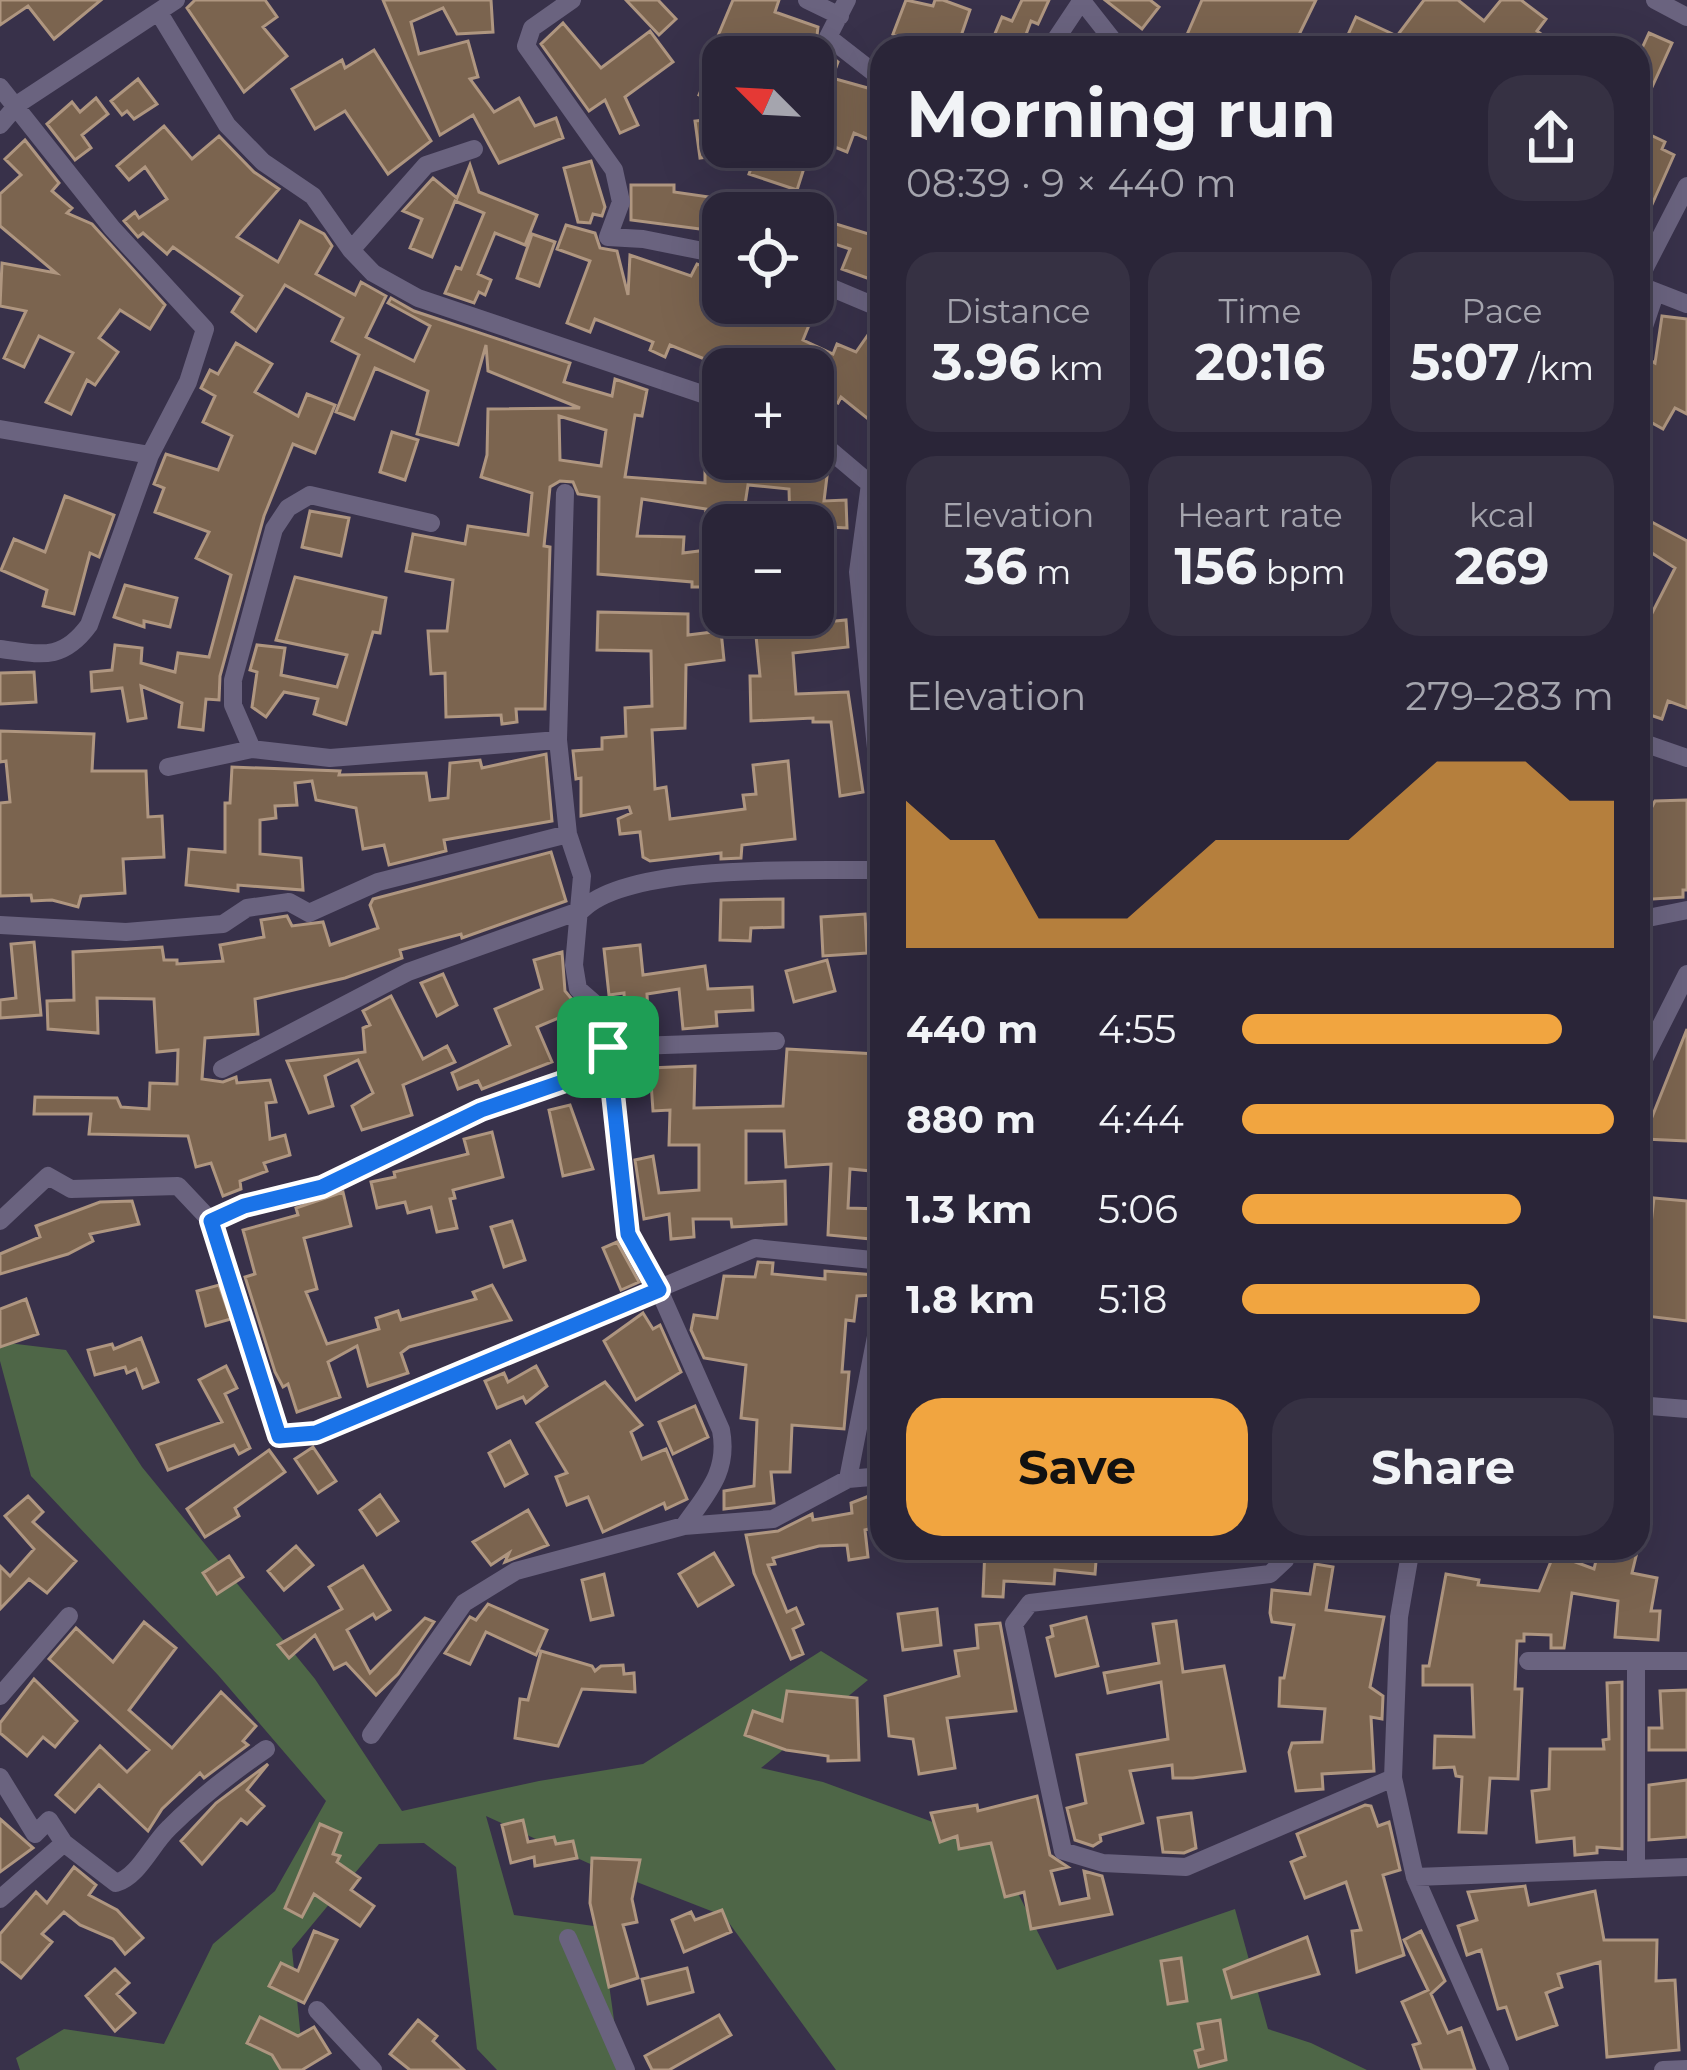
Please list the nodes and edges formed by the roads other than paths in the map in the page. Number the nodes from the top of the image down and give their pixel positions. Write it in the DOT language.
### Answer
graph roads {
  1 [pos="176,0"];
  2 [pos="572,0"];
  3 [pos="807,0"];
  4 [pos="1654,0"];
  5 [pos="1082,1"];
  6 [pos="844,8"];
  7 [pos="159,13"];
  8 [pos="1687,17"];
  9 [pos="1057,36"];
  10 [pos="1110,36"];
  11 [pos="870,70"];
  12 [pos="0,87"];
  13 [pos="18,104"];
  14 [pos="0,125"];
  15 [pos="474,149"];
  16 [pos="1687,186"];
  17 [pos="351,250"];
  18 [pos="702,251"];
  19 [pos="1650,272"];
  20 [pos="834,289"];
  21 [pos="1650,289"];
  22 [pos="870,304"];
  23 [pos="1687,304"];
  24 [pos="702,394"];
  25 [pos="0,429"];
  26 [pos="834,452"];
  27 [pos="150,454"];
  28 [pos="870,478"];
  29 [pos="565,493"];
  30 [pos="870,512"];
  31 [pos="431,523"];
  32 [pos="0,650"];
  33 [pos="870,690"];
  34 [pos="558,740"];
  35 [pos="1650,745"];
  36 [pos="252,749"];
  37 [pos="1687,758"];
  38 [pos="168,767"];
  39 [pos="568,833"];
  40 [pos="870,870"];
  41 [pos="582,910"];
  42 [pos="1687,910"];
  43 [pos="1650,918"];
  44 [pos="0,925"];
  45 [pos="1687,974"];
  46 [pos="776,1041"];
  47 [pos="608,1047"];
  48 [pos="1650,1047"];
  49 [pos="222,1069"];
  50 [pos="0,1221"];
  51 [pos="211,1221"];
  52 [pos="870,1261"];
  53 [pos="659,1290"];
  54 [pos="870,1367"];
  55 [pos="1650,1406"];
  56 [pos="1687,1408"];
  57 [pos="870,1477"];
  58 [pos="848,1478"];
  59 [pos="684,1526"];
  60 [pos="1286,1560"];
  61 [pos="1409,1560"];
  62 [pos="69,1616"];
  63 [pos="1528,1661"];
  64 [pos="1687,1661"];
  65 [pos="1636,1662"];
  66 [pos="0,1696"];
  67 [pos="370,1735"];
  68 [pos="266,1749"];
  69 [pos="0,1777"];
  70 [pos="1393,1778"];
  71 [pos="64,1843"];
  72 [pos="1636,1866"];
  73 [pos="1687,1867"];
  74 [pos="1415,1876"];
  75 [pos="0,1899"];
  76 [pos="568,1938"];
  77 [pos="316,2010"];
  78 [pos="1687,2069"];
  79 [pos="374,2070"];
  80 [pos="626,2070"];
  81 [pos="1500,2070"];
  82 [pos="1663,2070"];
  1 -- 7 [label="street"];
  2 -- 18 [label="street"];
  3 -- 6 [label="street"];
  4 -- 8 [label="street"];
  5 -- 9 [label="street"];
  5 -- 10 [label="street"];
  6 -- 11 [label="street"];
  7 -- 13 [label="street"];
  7 -- 17 [label="street"];
  12 -- 13 [label="street"];
  13 -- 14 [label="street"];
  13 -- 27 [label="street"];
  15 -- 17 [label="street"];
  16 -- 19 [label="street"];
  17 -- 24 [label="street"];
  20 -- 22 [label="street"];
  21 -- 23 [label="street"];
  25 -- 27 [label="street"];
  26 -- 28 [label="street"];
  27 -- 32 [label="street"];
  29 -- 34 [label="street"];
  30 -- 33 [label="street"];
  31 -- 36 [label="street"];
  34 -- 36 [label="street"];
  34 -- 39 [label="street"];
  35 -- 37 [label="street"];
  36 -- 38 [label="street"];
  39 -- 41 [label="street"];
  39 -- 44 [label="street"];
  40 -- 41 [label="street"];
  41 -- 47 [label="street"];
  41 -- 49 [label="street"];
  42 -- 43 [label="street"];
  45 -- 48 [label="street"];
  46 -- 47 [label="street"];
  47 -- 51 [label="street"];
  47 -- 53 [label="street"];
  50 -- 51 [label="street"];
  51 -- 53 [label="street"];
  52 -- 53 [label="street"];
  53 -- 59 [label="street"];
  54 -- 58 [label="street"];
  55 -- 56 [label="street"];
  57 -- 58 [label="street"];
  58 -- 59 [label="street"];
  59 -- 67 [label="street"];
  60 -- 70 [label="street"];
  61 -- 70 [label="street"];
  62 -- 66 [label="street"];
  63 -- 65 [label="street"];
  64 -- 65 [label="street"];
  65 -- 72 [label="street"];
  68 -- 71 [label="street"];
  69 -- 71 [label="street"];
  70 -- 74 [label="street"];
  71 -- 75 [label="street"];
  72 -- 73 [label="street"];
  72 -- 74 [label="street"];
  74 -- 81 [label="street"];
  76 -- 80 [label="street"];
  77 -- 79 [label="street"];
  78 -- 82 [label="street"];
}
